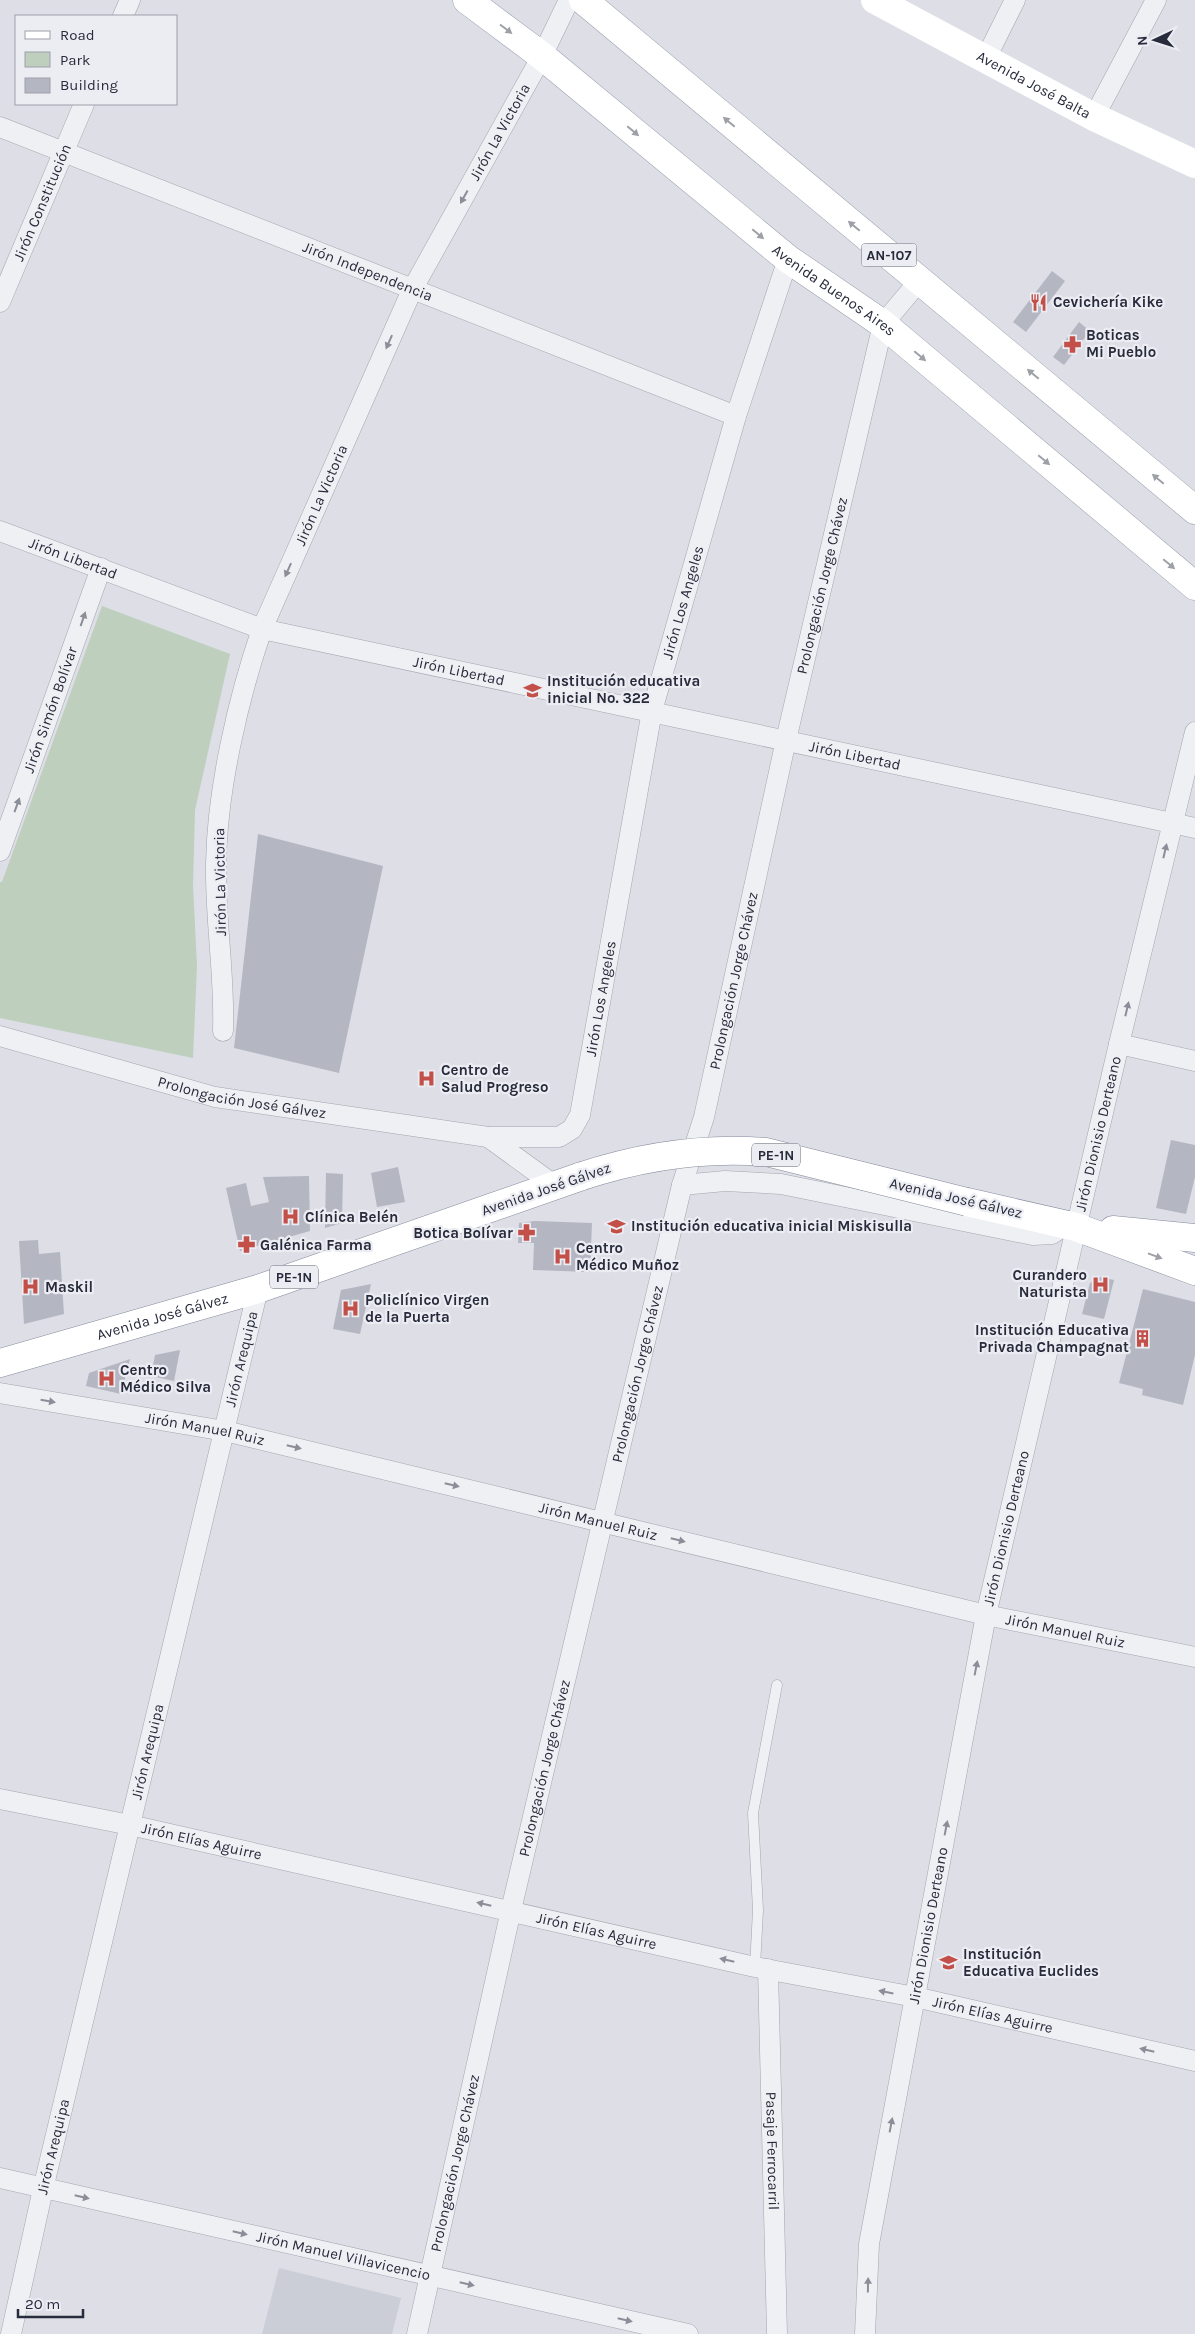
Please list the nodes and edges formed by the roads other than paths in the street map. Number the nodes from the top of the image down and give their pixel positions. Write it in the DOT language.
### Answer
graph roads {
  1 [pos="130,0"];
  2 [pos="467,0"];
  3 [pos="569,0"];
  4 [pos="583,0"];
  5 [pos="1015,0"];
  6 [pos="1156,0"];
  7 [pos="880,1"];
  8 [pos="123,15"];
  9 [pos="542,56"];
  10 [pos="985,60"];
  11 [pos="84,105"];
  12 [pos="1094,117"];
  13 [pos="0,127"];
  14 [pos="63,151"];
  15 [pos="1195,164"];
  16 [pos="788,259"];
  17 [pos="920,280"];
  18 [pos="412,290"];
  19 [pos="0,302"];
  20 [pos="883,324"];
  21 [pos="736,416"];
  22 [pos="1195,510"];
  23 [pos="0,531"];
  24 [pos="101,568"];
  25 [pos="1195,586"];
  26 [pos="262,629"];
  27 [pos="652,711"];
  28 [pos="1195,732"];
  29 [pos="786,740"];
  30 [pos="1172,822"];
  31 [pos="1195,828"];
  32 [pos="0,851"];
  33 [pos="223,1031"];
  34 [pos="0,1036"];
  35 [pos="1118,1044"];
  36 [pos="1195,1061"];
  37 [pos="572,1130"];
  38 [pos="488,1138"];
  39 [pos="554,1185"];
  40 [pos="682,1185"];
  41 [pos="1072,1225"];
  42 [pos="1195,1238"];
  43 [pos="1195,1271"];
  44 [pos="258,1289"];
  45 [pos="0,1364"];
  46 [pos="0,1393"];
  47 [pos="225,1431"];
  48 [pos="604,1522"];
  49 [pos="986,1615"];
  50 [pos="1195,1657"];
  51 [pos="777,1685"];
  52 [pos="0,1799"];
  53 [pos="130,1825"];
  54 [pos="511,1910"];
  55 [pos="762,1968"];
  56 [pos="914,1997"];
  57 [pos="1195,2061"];
  58 [pos="0,2178"];
  59 [pos="43,2189"];
  60 [pos="430,2276"];
  61 [pos="11,2334"];
  62 [pos="417,2334"];
  63 [pos="688,2334"];
  64 [pos="777,2334"];
  65 [pos="865,2334"];
  1 -- 8 [label="street"];
  2 -- 9 [label="main road, Avenida Buenos Aires, one-way"];
  3 -- 9 [label="street, Jirón La Victoria"];
  17 -- 4 [label="main road, AN-107, one-way"];
  5 -- 10 [label="street"];
  6 -- 12 [label="street"];
  7 -- 10 [label="main road, Avenida José Balta"];
  9 -- 16 [label="main road, Avenida Buenos Aires, one-way"];
  9 -- 18 [label="street, Jirón La Victoria, one-way"];
  10 -- 12 [label="main road, Avenida José Balta"];
  11 -- 14 [label="street, Jirón Constitución"];
  12 -- 15 [label="main road, Avenida José Balta"];
  13 -- 14 [label="street, Jirón Independencia"];
  14 -- 18 [label="street, Jirón Independencia"];
  14 -- 19 [label="street, Jirón Constitución"];
  16 -- 20 [label="main road, Avenida Buenos Aires"];
  16 -- 21 [label="street, Jirón Los Angeles"];
  17 -- 20 [label="street, Prolongación Jorge Chávez"];
  22 -- 17 [label="main road, AN-107, one-way"];
  18 -- 21 [label="street, Jirón Independencia"];
  18 -- 26 [label="street, Jirón La Victoria, one-way"];
  20 -- 25 [label="main road, Avenida Buenos Aires, one-way"];
  20 -- 29 [label="street, Prolongación Jorge Chávez"];
  21 -- 27 [label="street, Jirón Los Angeles"];
  23 -- 24 [label="street, Jirón Libertad"];
  24 -- 26 [label="street, Jirón Libertad"];
  32 -- 24 [label="street, Jirón Simón Bolívar, one-way"];
  26 -- 27 [label="street, Jirón Libertad"];
  26 -- 33 [label="street, Jirón La Victoria"];
  27 -- 29 [label="street, Jirón Libertad"];
  27 -- 37 [label="street, Jirón Los Angeles"];
  28 -- 30 [label="street, Jirón Dionisio Derteano"];
  29 -- 30 [label="street, Jirón Libertad"];
  29 -- 40 [label="street, Prolongación Jorge Chávez"];
  30 -- 31 [label="street, Jirón Libertad"];
  35 -- 30 [label="street, Jirón Dionisio Derteano, one-way"];
  34 -- 38 [label="street, Prolongación José Gálvez"];
  35 -- 36 [label="street"];
  35 -- 41 [label="street, Jirón Dionisio Derteano"];
  37 -- 38 [label="street, Prolongación José Gálvez"];
  38 -- 39 [label="street, Prolongación José Gálvez"];
  39 -- 41 [label="main road, Avenida José Gálvez / PE-1N, bridge"];
  39 -- 44 [label="main road, Avenida José Gálvez / PE-1N"];
  40 -- 41 [label="street"];
  40 -- 48 [label="street, Prolongación Jorge Chávez"];
  41 -- 42 [label="main road, Avenida José Gálvez / PE-1N"];
  41 -- 43 [label="main road, Avenida José Gálvez / PE-1N, one-way"];
  41 -- 49 [label="street, Jirón Dionisio Derteano"];
  44 -- 45 [label="main road, Avenida José Gálvez / PE-1N"];
  44 -- 47 [label="street, Jirón Arequipa"];
  46 -- 47 [label="street, Jirón Manuel Ruiz, one-way"];
  47 -- 48 [label="street, Jirón Manuel Ruiz, one-way"];
  47 -- 53 [label="street, Jirón Arequipa"];
  48 -- 49 [label="street, Jirón Manuel Ruiz, one-way"];
  48 -- 54 [label="street, Prolongación Jorge Chávez"];
  49 -- 50 [label="street, Jirón Manuel Ruiz"];
  56 -- 49 [label="street, Jirón Dionisio Derteano, one-way"];
  51 -- 55 [label="lane"];
  52 -- 53 [label="street, Jirón Elías Aguirre"];
  54 -- 53 [label="street, Jirón Elías Aguirre, one-way"];
  53 -- 59 [label="street, Jirón Arequipa"];
  55 -- 54 [label="street, Jirón Elías Aguirre, one-way"];
  54 -- 60 [label="street, Prolongación Jorge Chávez"];
  56 -- 55 [label="street, Jirón Elías Aguirre, one-way"];
  55 -- 64 [label="street, Pasaje Ferrocarril"];
  57 -- 56 [label="street, Jirón Elías Aguirre, one-way"];
  65 -- 56 [label="street, Jirón Dionisio Derteano, one-way"];
  58 -- 59 [label="street, Jirón Manuel Villavicencio"];
  59 -- 60 [label="street, Jirón Manuel Villavicencio, one-way"];
  59 -- 61 [label="street, Jirón Arequipa"];
  60 -- 62 [label="street, Prolongación Jorge Chávez"];
  60 -- 63 [label="street, Jirón Manuel Villavicencio, one-way"];
}
